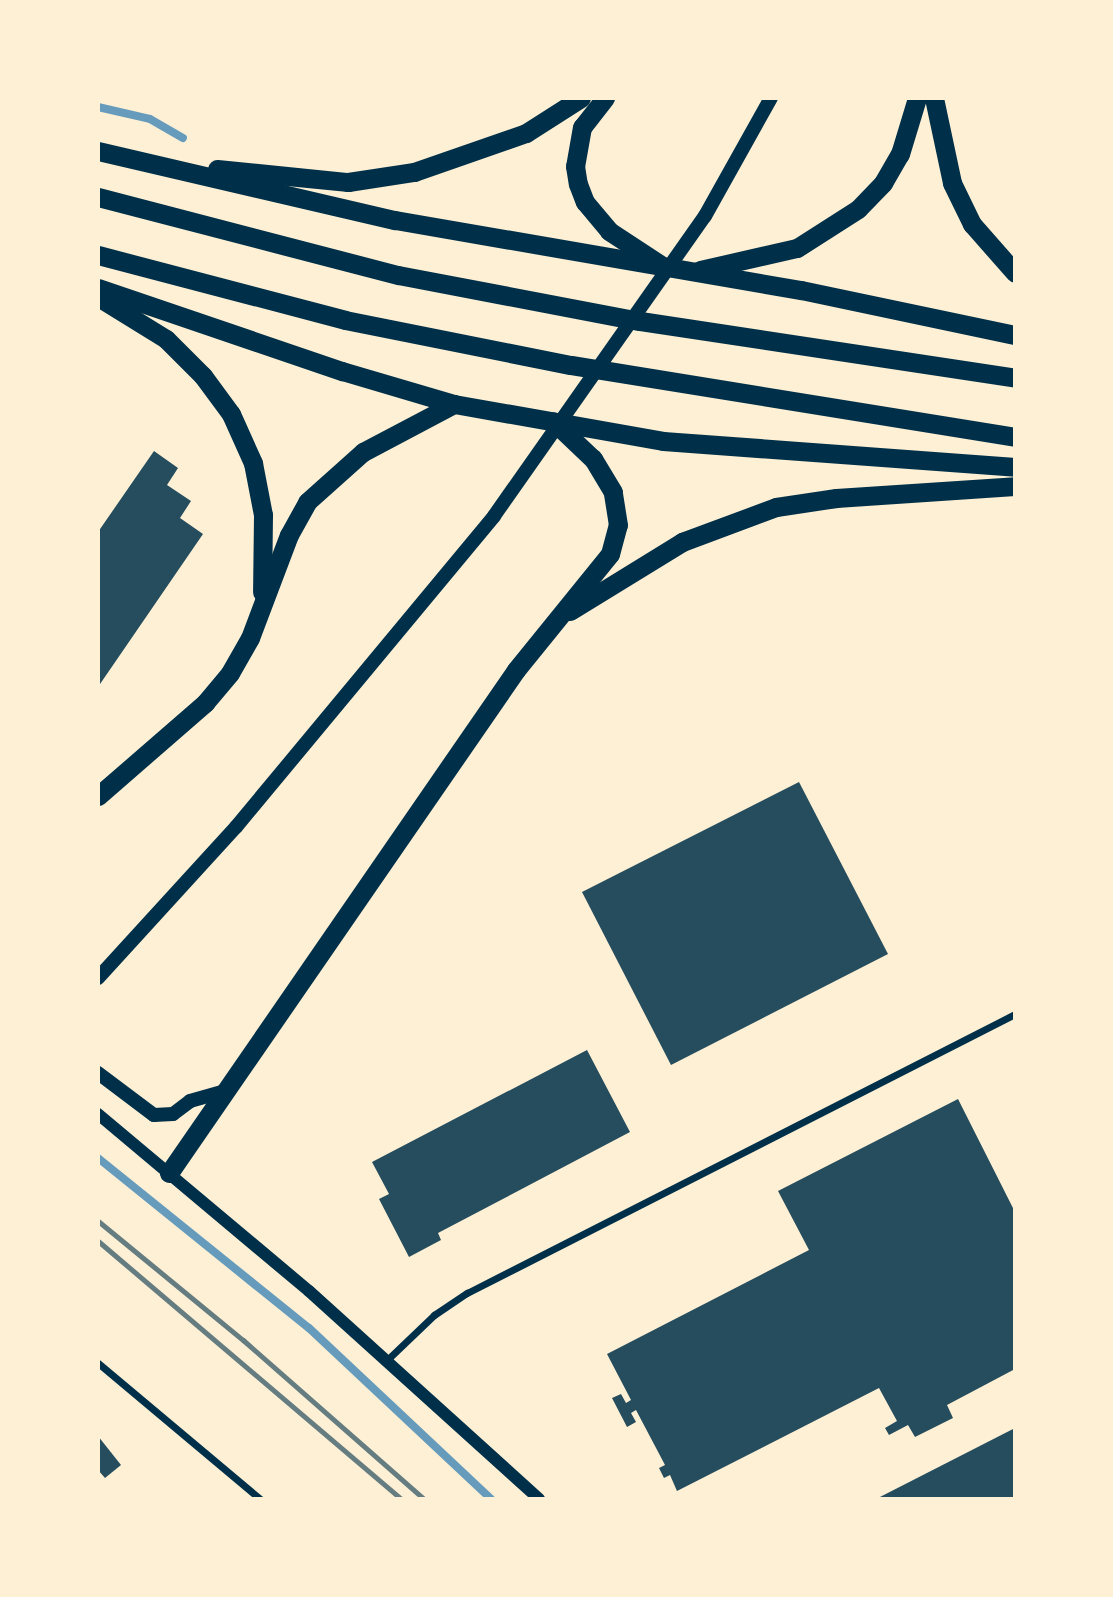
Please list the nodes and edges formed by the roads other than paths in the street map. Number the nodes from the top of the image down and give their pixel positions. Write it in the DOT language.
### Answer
graph roads {
  1 [pos="581,98"];
  2 [pos="605,98"];
  3 [pos="771,98"];
  4 [pos="917,98"];
  5 [pos="934,98"];
  6 [pos="98,151"];
  7 [pos="122,157"];
  8 [pos="98,197"];
  9 [pos="98,255"];
  10 [pos="662,266"];
  11 [pos="692,272"];
  12 [pos="1015,273"];
  13 [pos="98,288"];
  14 [pos="98,297"];
  15 [pos="1015,335"];
  16 [pos="1015,378"];
  17 [pos="454,404"];
  18 [pos="553,421"];
  19 [pos="1015,437"];
  20 [pos="1015,467"];
  21 [pos="1015,486"];
  22 [pos="261,607"];
  23 [pos="561,617"];
  24 [pos="98,796"];
  25 [pos="98,978"];
  26 [pos="1015,1014"];
  27 [pos="98,1073"];
  28 [pos="222,1092"];
  29 [pos="98,1114"];
  30 [pos="169,1173"];
  31 [pos="388,1359"];
  32 [pos="98,1363"];
  33 [pos="260,1499"];
  34 [pos="539,1499"];
  1 -- 7 [label="highway"];
  2 -- 10 [label="highway"];
  3 -- 25 [label="main road"];
  4 -- 11 [label="highway"];
  5 -- 12 [label="highway"];
  6 -- 7 [label="highway"];
  7 -- 10 [label="highway"];
  8 -- 16 [label="highway"];
  9 -- 19 [label="highway"];
  10 -- 11 [label="highway"];
  11 -- 15 [label="highway"];
  13 -- 17 [label="highway"];
  14 -- 22 [label="highway"];
  17 -- 18 [label="highway"];
  17 -- 22 [label="highway"];
  18 -- 20 [label="highway"];
  18 -- 23 [label="highway"];
  21 -- 23 [label="highway"];
  22 -- 24 [label="highway"];
  23 -- 28 [label="highway"];
  26 -- 31 [label="street"];
  27 -- 28 [label="main road"];
  28 -- 30 [label="highway"];
  29 -- 30 [label="street"];
  30 -- 31 [label="street"];
  31 -- 34 [label="street"];
  32 -- 33 [label="street"];
}
